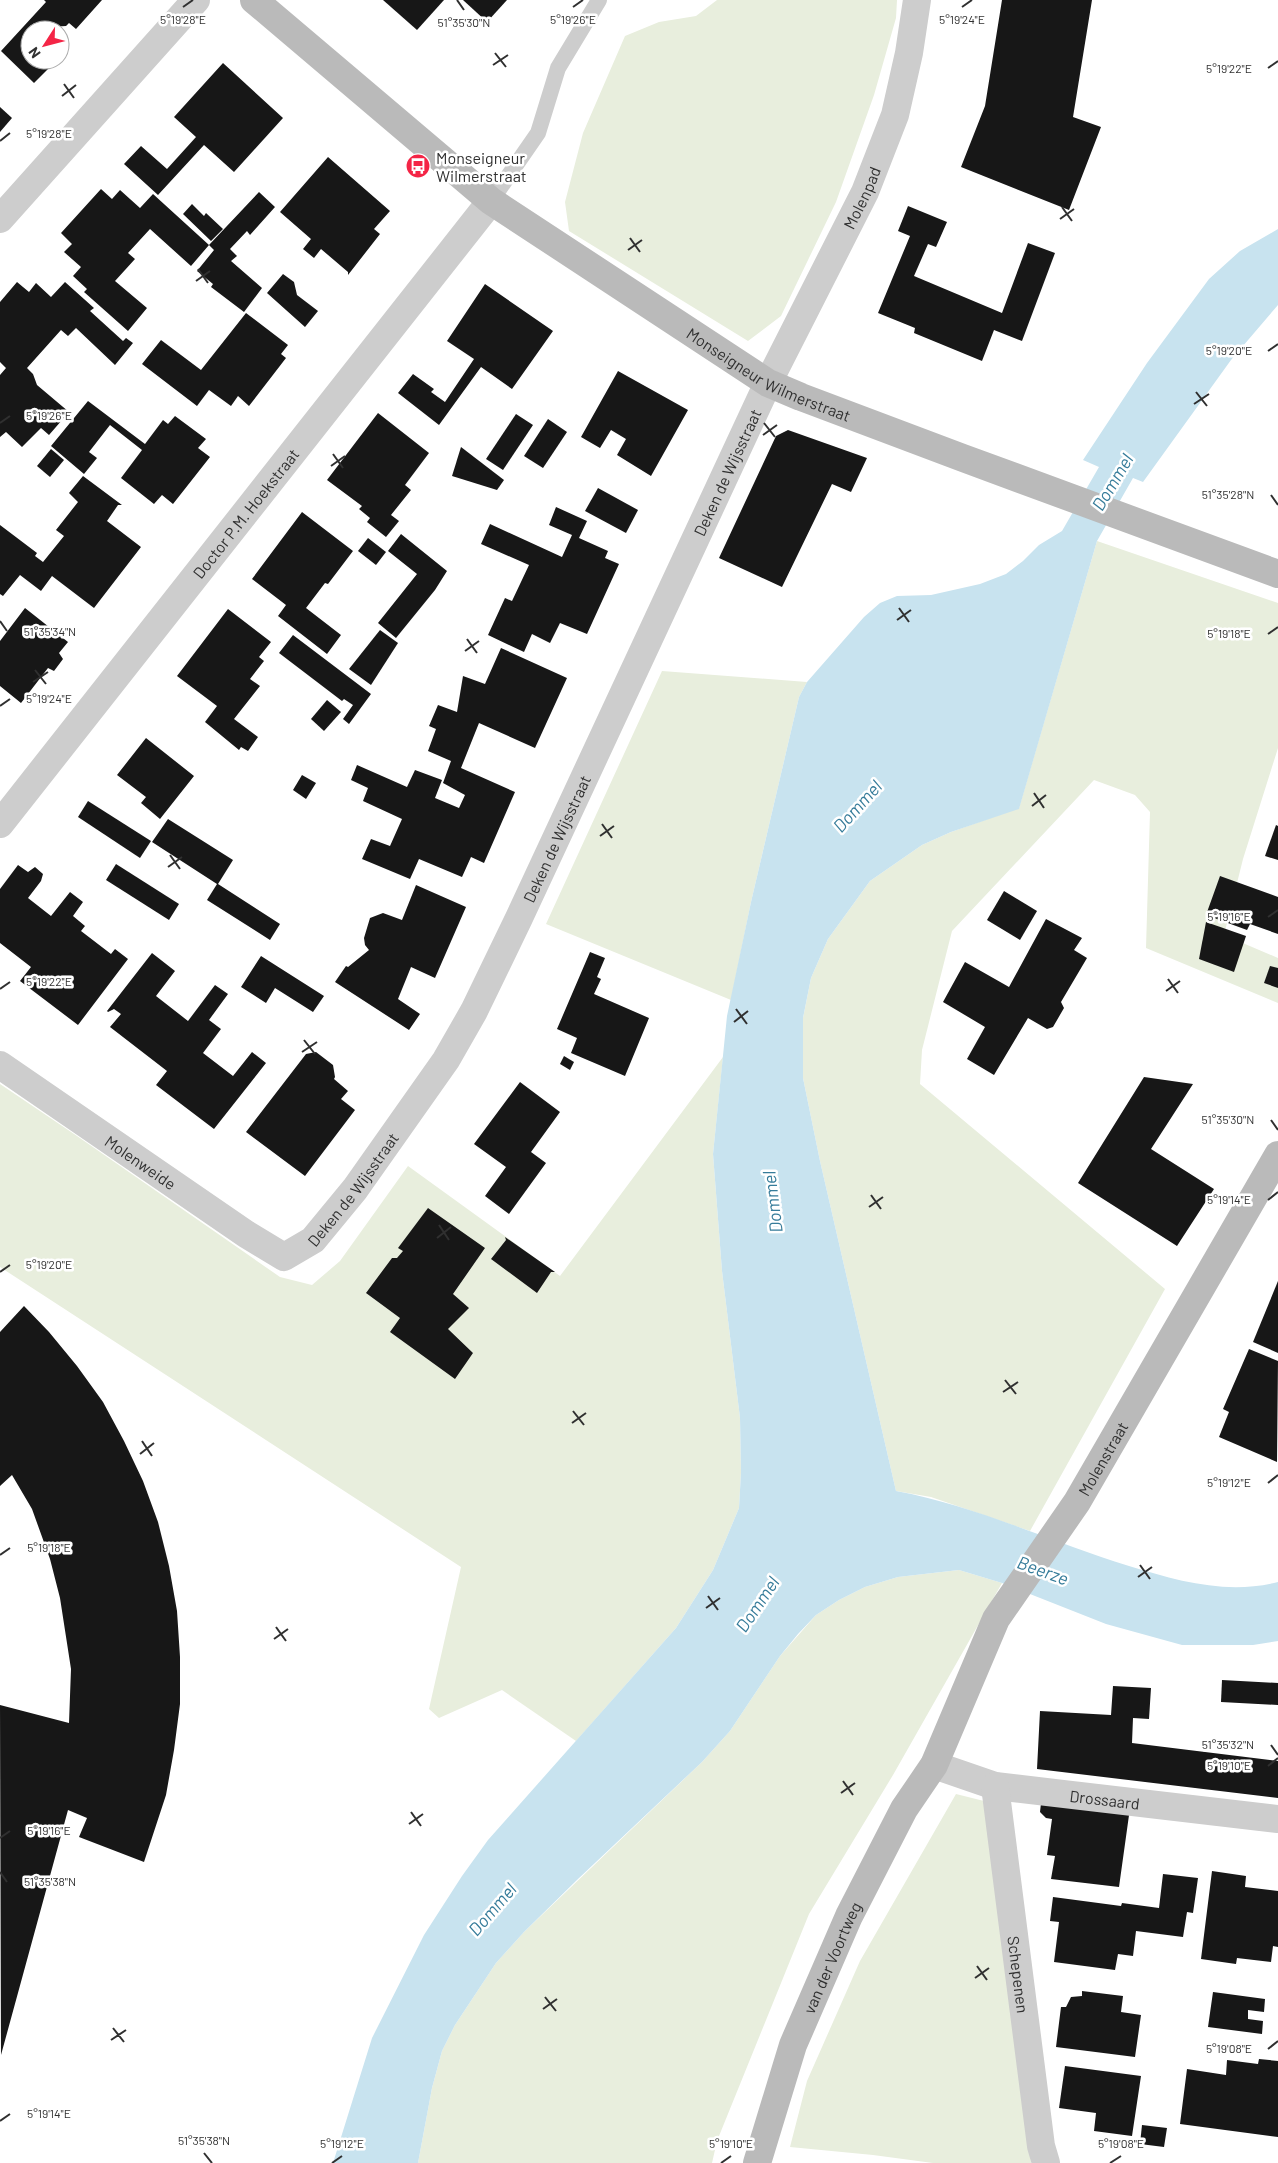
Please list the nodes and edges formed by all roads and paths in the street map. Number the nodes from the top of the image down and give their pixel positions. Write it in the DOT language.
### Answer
graph roads {
  1 [pos="196,0"];
  2 [pos="254,0"];
  3 [pos="599,0"];
  4 [pos="917,0"];
  5 [pos="491,201"];
  6 [pos="0,219"];
  7 [pos="768,383"];
  8 [pos="1278,574"];
  9 [pos="0,824"];
  10 [pos="0,1064"];
  11 [pos="1278,1155"];
  12 [pos="284,1257"];
  13 [pos="934,1765"];
  14 [pos="995,1786"];
  15 [pos="1278,1819"];
  16 [pos="757,2163"];
  17 [pos="1046,2163"];
  1 -- 6 [label="street"];
  2 -- 5 [label="street, Monseigneur Wilmerstraat"];
  3 -- 5 [label="lane"];
  4 -- 7 [label="street, Molenpad"];
  5 -- 7 [label="street, Monseigneur Wilmerstraat"];
  5 -- 9 [label="street, Doctor P.M. Hoekstraat"];
  7 -- 8 [label="street, Monseigneur Wilmerstraat"];
  7 -- 12 [label="street, Deken de Wijsstraat"];
  10 -- 12 [label="street, Molenweide"];
  11 -- 13 [label="street, Molenstraat"];
  13 -- 14 [label="street, Drossaard"];
  13 -- 16 [label="street, van der Voortweg"];
  14 -- 15 [label="street, Drossaard"];
  14 -- 17 [label="street, Schepenen"];
}
